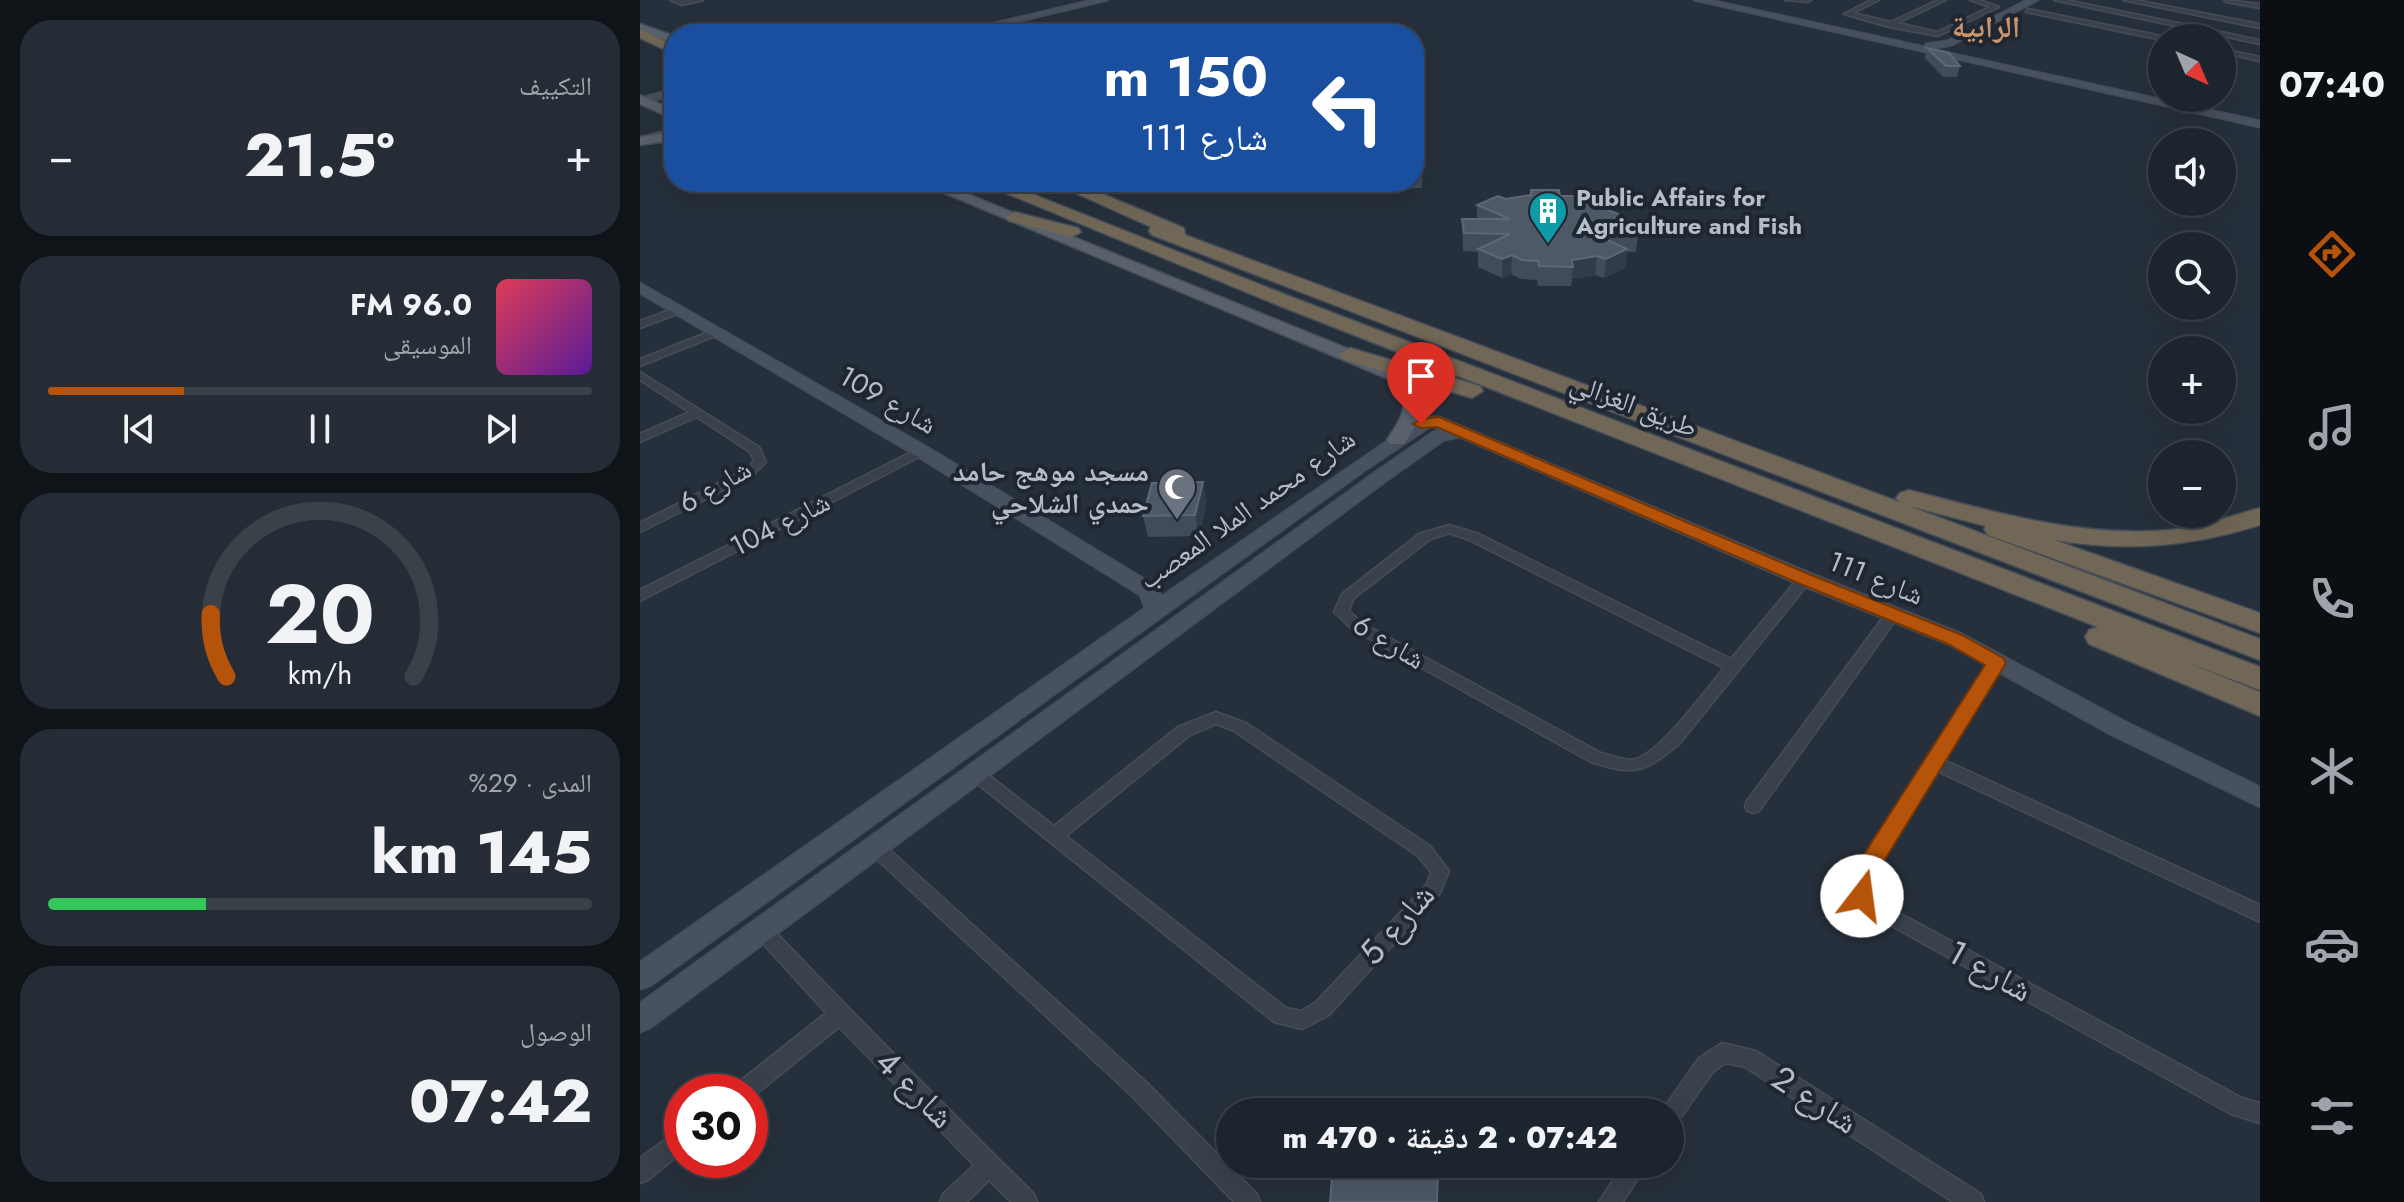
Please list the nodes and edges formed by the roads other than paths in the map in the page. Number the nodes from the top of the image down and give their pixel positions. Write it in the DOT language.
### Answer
graph roads {
  1 [pos="673,0"];
  2 [pos="700,0"];
  3 [pos="1698,0"];
  4 [pos="1718,0"];
  5 [pos="1788,0"];
  6 [pos="1808,0"];
  7 [pos="1876,0"];
  8 [pos="1943,0"];
  9 [pos="1973,0"];
  10 [pos="2034,0"];
  11 [pos="2048,0"];
  12 [pos="2057,0"];
  13 [pos="2128,0"];
  14 [pos="2227,0"];
  15 [pos="1106,2"];
  16 [pos="2260,6"];
  17 [pos="2028,11"];
  18 [pos="1994,20"];
  19 [pos="2006,23"];
  20 [pos="1001,24"];
  21 [pos="1034,24"];
  22 [pos="1889,25"];
  23 [pos="2260,26"];
  24 [pos="640,27"];
  25 [pos="2148,35"];
  26 [pos="640,36"];
  27 [pos="664,36"];
  28 [pos="2260,42"];
  29 [pos="664,46"];
  30 [pos="1924,46"];
  31 [pos="640,50"];
  32 [pos="1958,52"];
  33 [pos="2236,54"];
  34 [pos="2260,59"];
  35 [pos="664,60"];
  36 [pos="2005,65"];
  37 [pos="2030,71"];
  38 [pos="2148,94"];
  39 [pos="664,95"];
  40 [pos="644,101"];
  41 [pos="664,110"];
  42 [pos="2232,112"];
  43 [pos="2260,118"];
  44 [pos="2260,124"];
  45 [pos="664,136"];
  46 [pos="640,141"];
  47 [pos="951,192"];
  48 [pos="1012,192"];
  49 [pos="1055,192"];
  50 [pos="1082,192"];
  51 [pos="1015,217"];
  52 [pos="1237,259"];
  53 [pos="1199,267"];
  54 [pos="640,287"];
  55 [pos="678,310"];
  56 [pos="640,325"];
  57 [pos="716,332"];
  58 [pos="1350,354"];
  59 [pos="640,363"];
  60 [pos="640,375"];
  61 [pos="696,413"];
  62 [pos="1461,432"];
  63 [pos="640,438"];
  64 [pos="1709,438"];
  65 [pos="1397,440"];
  66 [pos="1649,443"];
  67 [pos="921,451"];
  68 [pos="1358,467"];
  69 [pos="1380,477"];
  70 [pos="1887,492"];
  71 [pos="1793,497"];
  72 [pos="2260,516"];
  73 [pos="640,528"];
  74 [pos="1805,579"];
  75 [pos="1147,590"];
  76 [pos="1183,592"];
  77 [pos="640,596"];
  78 [pos="1156,611"];
  79 [pos="1892,615"];
  80 [pos="2260,623"];
  81 [pos="2260,650"];
  82 [pos="1997,663"];
  83 [pos="1734,667"];
  84 [pos="2260,679"];
  85 [pos="2260,705"];
  86 [pos="1934,762"];
  87 [pos="975,773"];
  88 [pos="2260,798"];
  89 [pos="1753,806"];
  90 [pos="1054,836"];
  91 [pos="874,846"];
  92 [pos="2260,914"];
  93 [pos="762,930"];
  94 [pos="640,977"];
  95 [pos="840,1014"];
  96 [pos="640,1019"];
  97 [pos="765,1074"];
  98 [pos="1683,1098"];
  99 [pos="2260,1113"];
  100 [pos="664,1153"];
  101 [pos="990,1164"];
  102 [pos="640,1172"];
  103 [pos="1626,1178"];
  104 [pos="951,1202"];
  105 [pos="1026,1202"];
  106 [pos="1249,1202"];
  107 [pos="1610,1202"];
  108 [pos="1973,1202"];
  1 -- 2 [label="street"];
  3 -- 36 [label="street"];
  4 -- 30 [label="street"];
  5 -- 6 [label="street"];
  7 -- 22 [label="street"];
  8 -- 22 [label="street"];
  9 -- 22 [label="street"];
  10 -- 18 [label="street"];
  11 -- 17 [label="street"];
  12 -- 28 [label="street"];
  13 -- 23 [label="street"];
  14 -- 16 [label="street"];
  15 -- 20 [label="street"];
  15 -- 21 [label="street"];
  17 -- 19 [label="street"];
  17 -- 25 [label="street"];
  18 -- 19 [label="street"];
  18 -- 30 [label="street"];
  19 -- 32 [label="street"];
  24 -- 27 [label="main road"];
  26 -- 29 [label="highway"];
  30 -- 32 [label="street"];
  31 -- 35 [label="highway"];
  32 -- 36 [label="street"];
  33 -- 34 [label="street"];
  36 -- 37 [label="street"];
  37 -- 38 [label="street"];
  37 -- 44 [label="street"];
  39 -- 40 [label="main road"];
  40 -- 41 [label="main road"];
  42 -- 43 [label="street"];
  45 -- 46 [label="main road"];
  47 -- 51 [label="main road"];
  48 -- 53 [label="highway, طريق الغزالي"];
  49 -- 52 [label="highway, طريق الغزالي"];
  50 -- 52 [label="highway"];
  51 -- 53 [label="highway"];
  51 -- 58 [label="main road"];
  52 -- 64 [label="highway, طريق الغزالي"];
  53 -- 66 [label="highway, طريق الغزالي"];
  54 -- 55 [label="street, شارع 109"];
  55 -- 56 [label="street"];
  55 -- 57 [label="street, شارع 109"];
  57 -- 59 [label="street"];
  57 -- 67 [label="street, شارع 109"];
  58 -- 65 [label="main road"];
  58 -- 66 [label="highway"];
  60 -- 61 [label="street, شارع 6"];
  61 -- 63 [label="street"];
  61 -- 73 [label="street, شارع 6"];
  62 -- 65 [label="street, شارع محمد الملا المعصب"];
  62 -- 69 [label="street, شارع محمد الملا المعصب"];
  62 -- 74 [label="street, شارع 111"];
  64 -- 70 [label="highway"];
  64 -- 81 [label="highway, طريق الغزالي"];
  65 -- 68 [label="street, شارع محمد الملا المعصب"];
  66 -- 71 [label="highway, طريق الغزالي"];
  67 -- 75 [label="street, شارع 109"];
  67 -- 77 [label="street, شارع 104"];
  68 -- 69 [label="street"];
  68 -- 76 [label="street, شارع محمد الملا المعصب"];
  69 -- 87 [label="street, شارع محمد الملا المعصب"];
  70 -- 72 [label="highway"];
  70 -- 80 [label="highway"];
  71 -- 84 [label="highway, طريق الغزالي"];
  71 -- 85 [label="highway"];
  74 -- 79 [label="street, شارع 111"];
  74 -- 83 [label="street, شارع 6"];
  75 -- 76 [label="street, شارع 109"];
  75 -- 78 [label="street"];
  76 -- 78 [label="street, شارع محمد الملا المعصب"];
  78 -- 94 [label="street, شارع محمد الملا المعصب"];
  79 -- 82 [label="street, شارع 111"];
  79 -- 89 [label="street"];
  82 -- 86 [label="street, شارع 1"];
  82 -- 88 [label="street, شارع 111"];
  83 -- 83 [label="street, شارع 6"];
  86 -- 92 [label="street"];
  86 -- 99 [label="street, شارع 1"];
  87 -- 90 [label="street, شارع 5"];
  87 -- 91 [label="street, شارع محمد الملا المعصب"];
  90 -- 90 [label="street, شارع 5"];
  91 -- 93 [label="street, شارع محمد الملا المعصب"];
  91 -- 106 [label="street"];
  93 -- 95 [label="street, شارع 4"];
  93 -- 96 [label="street, شارع محمد الملا المعصب"];
  95 -- 97 [label="street"];
  95 -- 101 [label="street, شارع 4"];
  98 -- 108 [label="street, شارع 2"];
  100 -- 102 [label="street"];
  101 -- 104 [label="street"];
  101 -- 105 [label="street, شارع 4"];
  103 -- 107 [label="street"];
}
